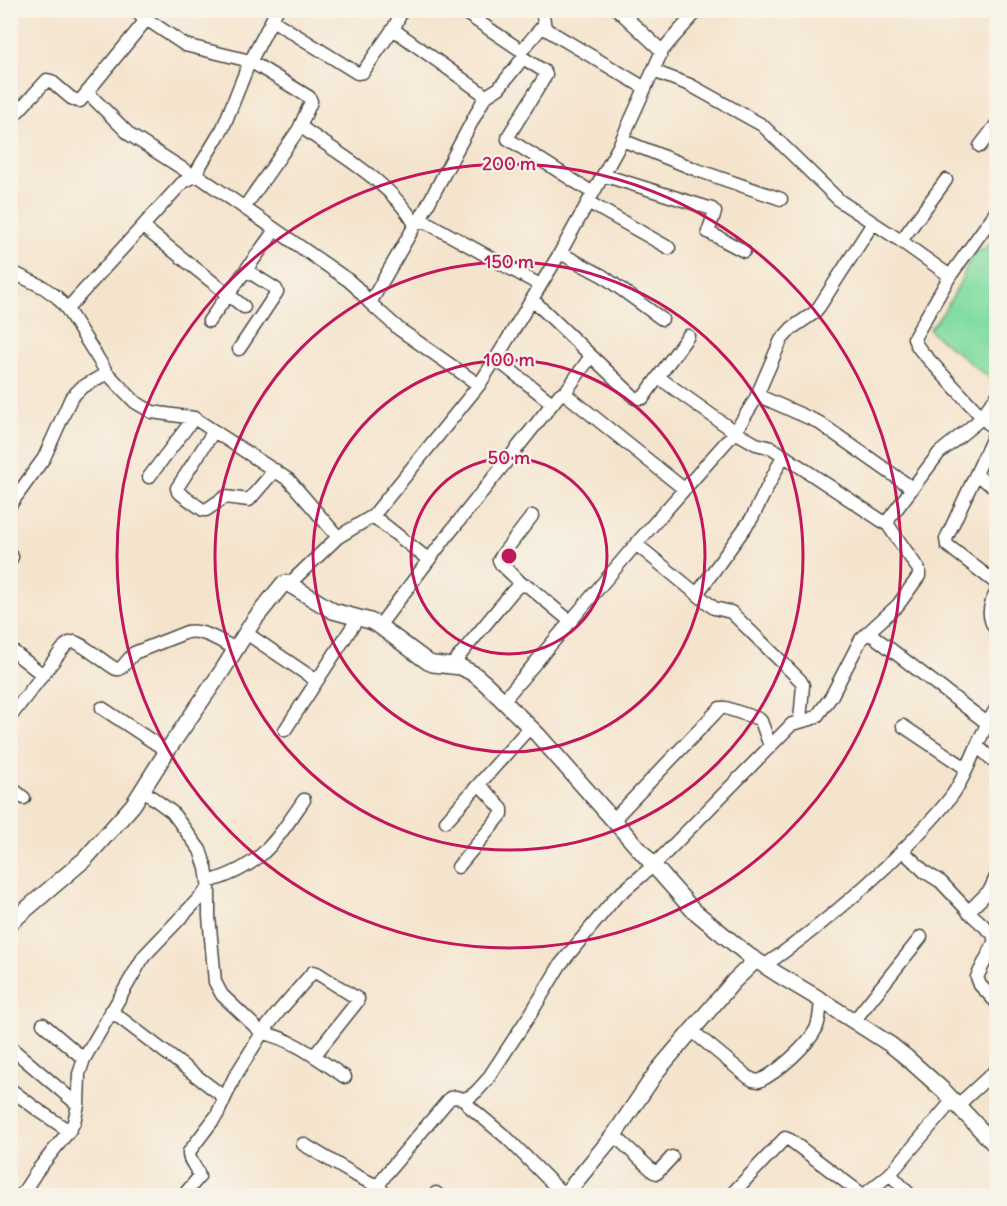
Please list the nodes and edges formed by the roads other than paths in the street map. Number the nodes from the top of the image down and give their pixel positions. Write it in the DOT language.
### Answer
graph roads {
  1 [pos="133,10"];
  2 [pos="461,10"];
  3 [pos="542,10"];
  4 [pos="618,10"];
  5 [pos="698,10"];
  6 [pos="401,11"];
  7 [pos="273,14"];
  8 [pos="146,20"];
  9 [pos="393,28"];
  10 [pos="545,28"];
  11 [pos="662,51"];
  12 [pos="250,61"];
  13 [pos="653,71"];
  14 [pos="645,88"];
  15 [pos="87,92"];
  16 [pos="486,96"];
  17 [pos="10,120"];
  18 [pos="996,125"];
  19 [pos="299,129"];
  20 [pos="622,140"];
  21 [pos="980,146"];
  22 [pos="196,175"];
  23 [pos="603,175"];
  24 [pos="946,180"];
  25 [pos="591,198"];
  26 [pos="781,199"];
  27 [pos="244,208"];
  28 [pos="996,212"];
  29 [pos="416,223"];
  30 [pos="873,224"];
  31 [pos="142,227"];
  32 [pos="275,230"];
  33 [pos="901,241"];
  34 [pos="669,248"];
  35 [pos="744,250"];
  36 [pos="560,252"];
  37 [pos="246,270"];
  38 [pos="10,271"];
  39 [pos="950,276"];
  40 [pos="540,285"];
  41 [pos="228,294"];
  42 [pos="532,299"];
  43 [pos="370,303"];
  44 [pos="244,307"];
  45 [pos="67,309"];
  46 [pos="662,320"];
  47 [pos="209,321"];
  48 [pos="688,336"];
  49 [pos="239,349"];
  50 [pos="591,356"];
  51 [pos="496,359"];
  52 [pos="106,373"];
  53 [pos="658,377"];
  54 [pos="479,385"];
  55 [pos="564,394"];
  56 [pos="757,395"];
  57 [pos="996,397"];
  58 [pos="552,403"];
  59 [pos="981,416"];
  60 [pos="194,418"];
  61 [pos="214,431"];
  62 [pos="735,432"];
  63 [pos="783,456"];
  64 [pos="274,470"];
  65 [pos="976,475"];
  66 [pos="149,477"];
  67 [pos="912,488"];
  68 [pos="996,488"];
  69 [pos="684,489"];
  70 [pos="10,505"];
  71 [pos="373,516"];
  72 [pos="532,516"];
  73 [pos="888,525"];
  74 [pos="338,537"];
  75 [pos="636,544"];
  76 [pos="10,554"];
  77 [pos="429,560"];
  78 [pos="10,561"];
  79 [pos="996,583"];
  80 [pos="289,584"];
  81 [pos="522,584"];
  82 [pos="996,593"];
  83 [pos="697,594"];
  84 [pos="358,618"];
  85 [pos="571,622"];
  86 [pos="379,626"];
  87 [pos="996,630"];
  88 [pos="868,632"];
  89 [pos="246,633"];
  90 [pos="10,649"];
  91 [pos="236,649"];
  92 [pos="451,666"];
  93 [pos="43,675"];
  94 [pos="317,681"];
  95 [pos="503,700"];
  96 [pos="102,708"];
  97 [pos="996,708"];
  98 [pos="10,717"];
  99 [pos="800,721"];
  100 [pos="987,723"];
  101 [pos="903,726"];
  102 [pos="530,727"];
  103 [pos="285,730"];
  104 [pos="770,746"];
  105 [pos="977,746"];
  106 [pos="167,751"];
  107 [pos="996,763"];
  108 [pos="967,769"];
  109 [pos="479,784"];
  110 [pos="10,787"];
  111 [pos="142,790"];
  112 [pos="24,798"];
  113 [pos="304,800"];
  114 [pos="613,820"];
  115 [pos="446,821"];
  116 [pos="902,850"];
  117 [pos="653,866"];
  118 [pos="458,867"];
  119 [pos="996,877"];
  120 [pos="209,885"];
  121 [pos="968,912"];
  122 [pos="10,923"];
  123 [pos="921,937"];
  124 [pos="760,963"];
  125 [pos="821,1000"];
  126 [pos="996,1002"];
  127 [pos="111,1011"];
  128 [pos="854,1021"];
  129 [pos="43,1024"];
  130 [pos="691,1030"];
  131 [pos="262,1033"];
  132 [pos="10,1047"];
  133 [pos="314,1056"];
  134 [pos="84,1059"];
  135 [pos="996,1070"];
  136 [pos="345,1077"];
  137 [pos="10,1089"];
  138 [pos="224,1097"];
  139 [pos="464,1099"];
  140 [pos="956,1102"];
  141 [pos="78,1105"];
  142 [pos="69,1131"];
  143 [pos="614,1135"];
  144 [pos="303,1144"];
  145 [pos="996,1146"];
  146 [pos="672,1158"];
  147 [pos="890,1174"];
  148 [pos="375,1191"];
  149 [pos="564,1195"];
  150 [pos="863,1195"];
  151 [pos="21,1196"];
  152 [pos="183,1196"];
  153 [pos="388,1196"];
  154 [pos="729,1196"];
  155 [pos="911,1196"];
  1 -- 8 [label="street"];
  2 -- 10 [label="street"];
  3 -- 10 [label="street"];
  4 -- 11 [label="street"];
  5 -- 11 [label="street"];
  6 -- 9 [label="street"];
  7 -- 9 [label="street"];
  7 -- 12 [label="street"];
  8 -- 12 [label="street"];
  8 -- 15 [label="street"];
  9 -- 16 [label="street"];
  10 -- 14 [label="street"];
  11 -- 13 [label="street"];
  12 -- 19 [label="street"];
  12 -- 22 [label="street"];
  13 -- 14 [label="street"];
  13 -- 30 [label="street"];
  14 -- 20 [label="street"];
  15 -- 17 [label="street"];
  15 -- 22 [label="street"];
  16 -- 25 [label="street"];
  16 -- 29 [label="street"];
  18 -- 21 [label="street"];
  19 -- 27 [label="street"];
  19 -- 29 [label="street"];
  20 -- 23 [label="street"];
  20 -- 26 [label="street"];
  22 -- 27 [label="street"];
  22 -- 31 [label="street"];
  23 -- 25 [label="street"];
  23 -- 35 [label="street"];
  24 -- 33 [label="street"];
  25 -- 34 [label="street"];
  25 -- 36 [label="street"];
  27 -- 32 [label="street"];
  28 -- 39 [label="street"];
  29 -- 40 [label="street"];
  29 -- 43 [label="street"];
  30 -- 33 [label="street"];
  30 -- 56 [label="street"];
  31 -- 41 [label="street"];
  31 -- 45 [label="street"];
  32 -- 37 [label="street"];
  32 -- 43 [label="street"];
  33 -- 39 [label="street"];
  36 -- 40 [label="street"];
  36 -- 46 [label="street"];
  37 -- 41 [label="street"];
  37 -- 49 [label="street"];
  38 -- 45 [label="street"];
  39 -- 59 [label="street"];
  40 -- 42 [label="street"];
  41 -- 44 [label="street"];
  41 -- 47 [label="street"];
  42 -- 50 [label="street"];
  42 -- 51 [label="street"];
  43 -- 54 [label="street"];
  45 -- 52 [label="street"];
  48 -- 53 [label="street"];
  50 -- 53 [label="street"];
  50 -- 55 [label="street"];
  51 -- 54 [label="street"];
  51 -- 58 [label="street"];
  52 -- 60 [label="street"];
  52 -- 70 [label="street"];
  53 -- 62 [label="street"];
  54 -- 71 [label="street"];
  55 -- 58 [label="street"];
  55 -- 69 [label="street"];
  56 -- 62 [label="street"];
  56 -- 67 [label="street"];
  57 -- 59 [label="street"];
  58 -- 77 [label="street"];
  59 -- 65 [label="street"];
  59 -- 67 [label="street"];
  60 -- 61 [label="street"];
  60 -- 66 [label="street"];
  61 -- 64 [label="street"];
  61 -- 64 [label="street"];
  62 -- 63 [label="street"];
  62 -- 69 [label="street"];
  63 -- 73 [label="street"];
  63 -- 83 [label="street"];
  64 -- 74 [label="street"];
  65 -- 68 [label="street"];
  65 -- 79 [label="street"];
  67 -- 73 [label="street"];
  69 -- 75 [label="street"];
  71 -- 74 [label="street"];
  71 -- 77 [label="street"];
  72 -- 81 [label="street"];
  73 -- 88 [label="street"];
  74 -- 80 [label="street"];
  75 -- 83 [label="street"];
  75 -- 85 [label="street"];
  76 -- 78 [label="street"];
  77 -- 86 [label="street"];
  80 -- 84 [label="street"];
  80 -- 89 [label="street"];
  81 -- 85 [label="street"];
  81 -- 92 [label="street"];
  82 -- 87 [label="street"];
  83 -- 99 [label="street"];
  84 -- 86 [label="street"];
  84 -- 94 [label="street"];
  85 -- 95 [label="street"];
  86 -- 92 [label="street"];
  88 -- 99 [label="street"];
  88 -- 100 [label="street"];
  89 -- 91 [label="street"];
  89 -- 94 [label="street"];
  90 -- 93 [label="street"];
  91 -- 93 [label="street"];
  91 -- 106 [label="street"];
  92 -- 95 [label="street"];
  93 -- 98 [label="street"];
  94 -- 103 [label="street"];
  95 -- 102 [label="street"];
  96 -- 106 [label="street"];
  97 -- 100 [label="street"];
  99 -- 104 [label="street"];
  100 -- 105 [label="street"];
  101 -- 108 [label="street"];
  102 -- 109 [label="street"];
  102 -- 114 [label="street"];
  104 -- 114 [label="street"];
  104 -- 117 [label="street"];
  105 -- 107 [label="street"];
  105 -- 108 [label="street"];
  106 -- 111 [label="street"];
  108 -- 116 [label="street"];
  109 -- 115 [label="street"];
  109 -- 118 [label="street"];
  110 -- 112 [label="street"];
  111 -- 120 [label="street"];
  111 -- 122 [label="street"];
  113 -- 120 [label="street"];
  114 -- 117 [label="street"];
  116 -- 121 [label="street"];
  116 -- 124 [label="street"];
  117 -- 124 [label="street"];
  117 -- 139 [label="street"];
  119 -- 121 [label="street"];
  120 -- 127 [label="street"];
  120 -- 131 [label="street"];
  121 -- 126 [label="street"];
  123 -- 128 [label="street"];
  124 -- 125 [label="street"];
  124 -- 130 [label="street"];
  125 -- 128 [label="street"];
  125 -- 130 [label="street"];
  127 -- 134 [label="street"];
  127 -- 138 [label="street"];
  128 -- 140 [label="street"];
  129 -- 134 [label="street"];
  130 -- 143 [label="street"];
  131 -- 133 [label="street"];
  131 -- 133 [label="street"];
  131 -- 138 [label="street"];
  132 -- 141 [label="street"];
  133 -- 136 [label="street"];
  134 -- 141 [label="street"];
  135 -- 140 [label="street"];
  137 -- 142 [label="street"];
  138 -- 152 [label="street"];
  139 -- 148 [label="street"];
  139 -- 149 [label="street"];
  140 -- 145 [label="street"];
  140 -- 147 [label="street"];
  141 -- 142 [label="street"];
  142 -- 151 [label="street"];
  143 -- 146 [label="street"];
  143 -- 149 [label="street"];
  144 -- 148 [label="street"];
  147 -- 150 [label="street"];
  147 -- 155 [label="street"];
  148 -- 153 [label="street"];
  150 -- 154 [label="street"];
}
